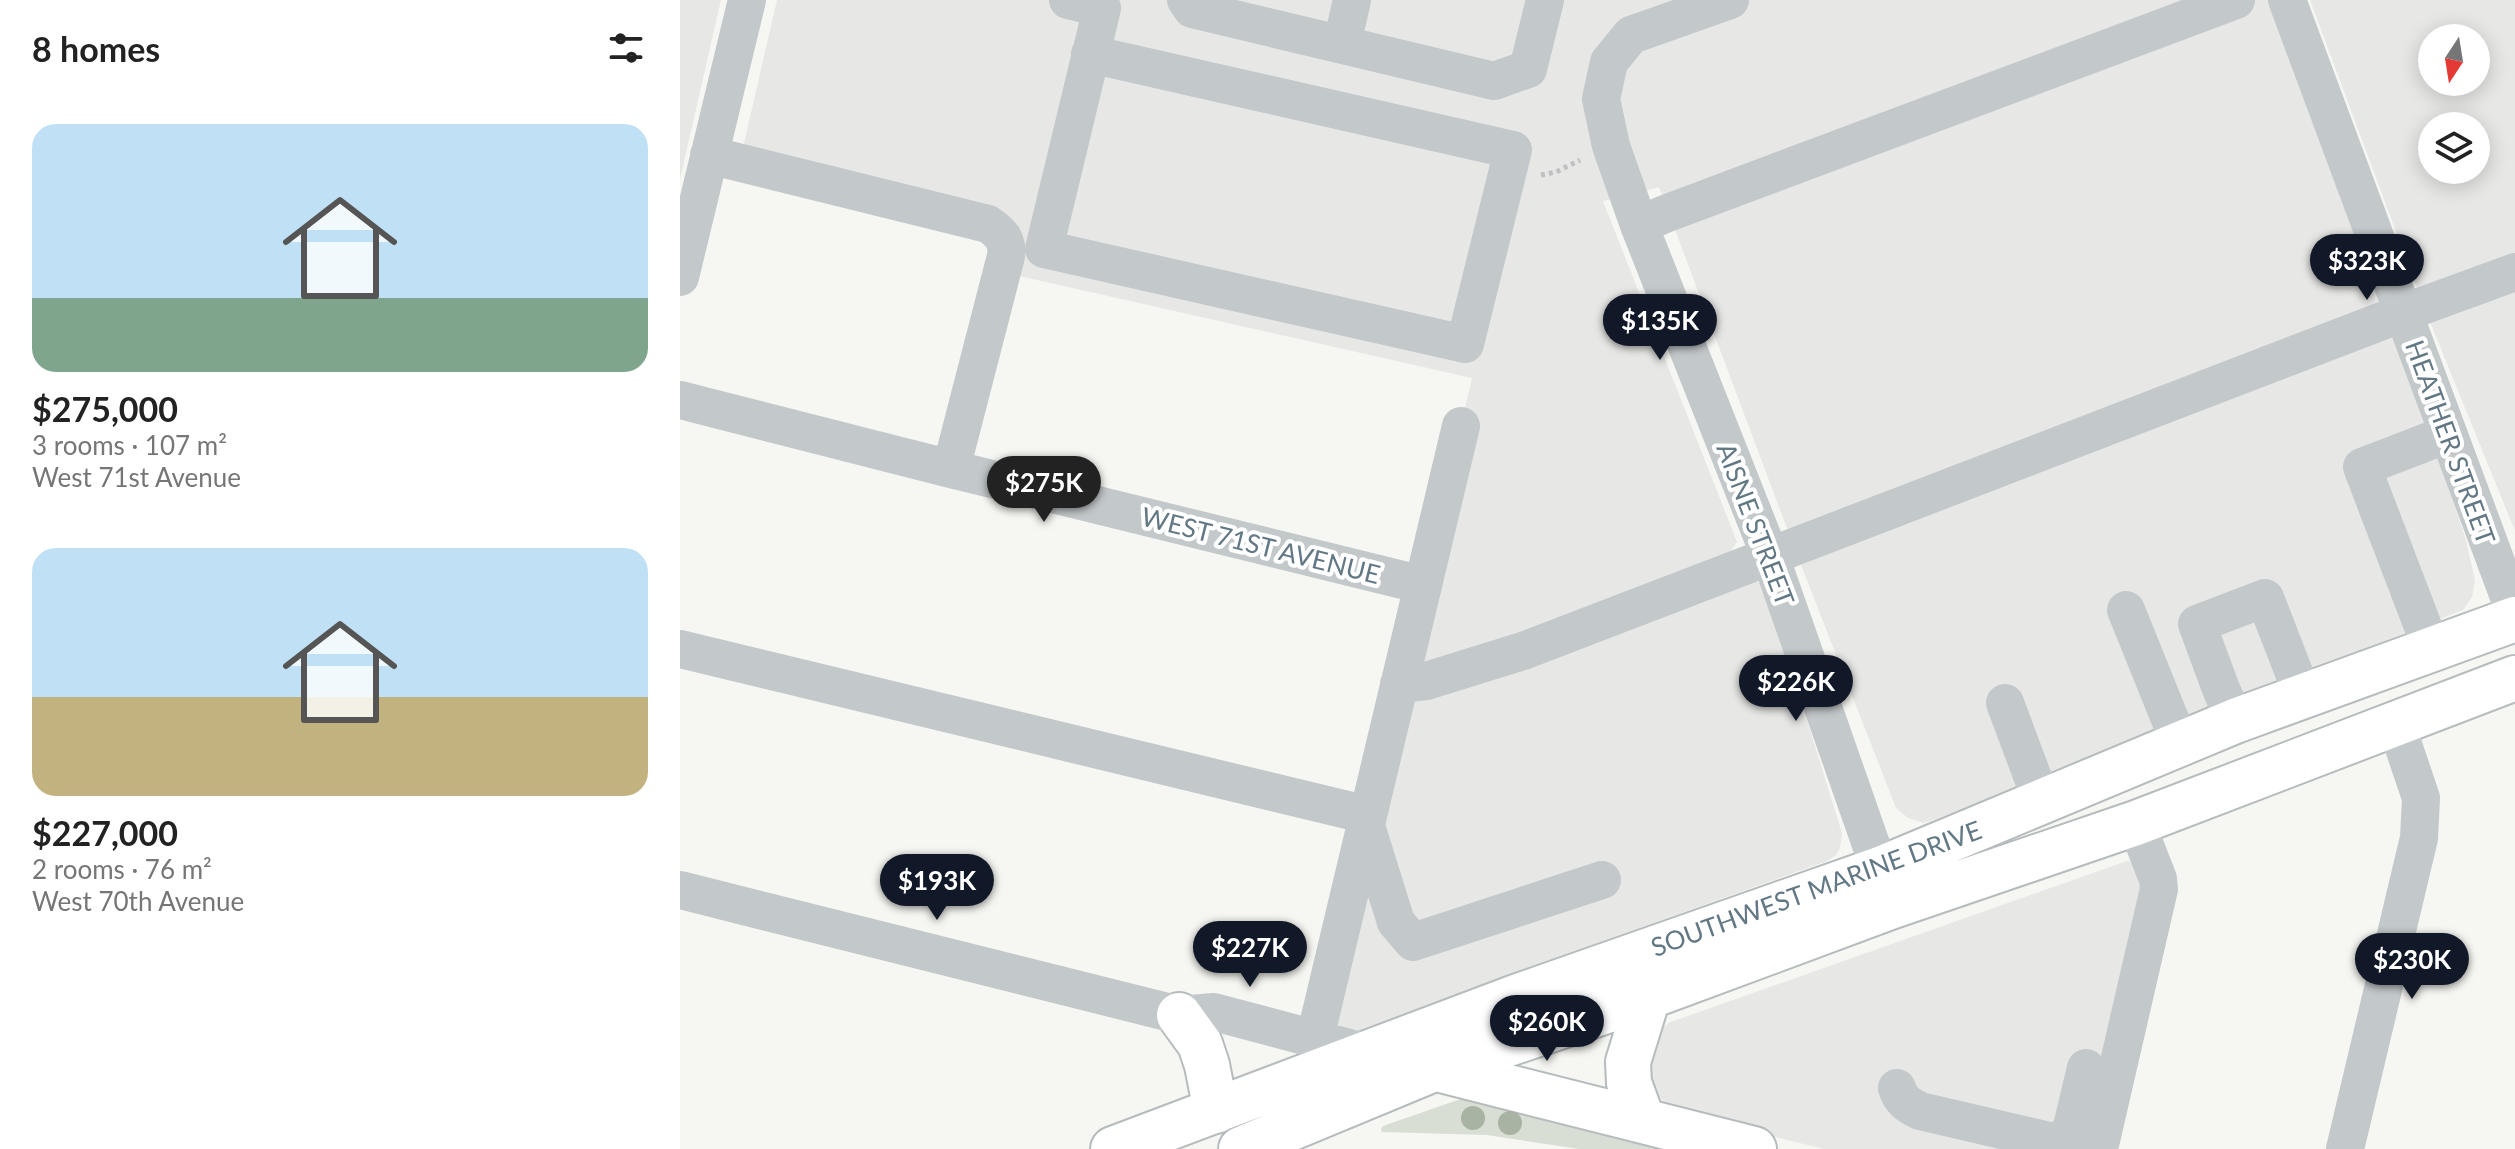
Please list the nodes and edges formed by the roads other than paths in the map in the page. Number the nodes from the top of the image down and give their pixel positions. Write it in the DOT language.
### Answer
graph roads {
  1 [pos="747,0"];
  2 [pos="1068,0"];
  3 [pos="1186,0"];
  4 [pos="1352,0"];
  5 [pos="1545,0"];
  6 [pos="1730,0"];
  7 [pos="2236,0"];
  8 [pos="2287,0"];
  9 [pos="1342,44"];
  10 [pos="1090,54"];
  11 [pos="709,155"];
  12 [pos="1639,225"];
  13 [pos="2515,272"];
  14 [pos="680,277"];
  15 [pos="2403,313"];
  16 [pos="680,400"];
  17 [pos="1461,426"];
  18 [pos="2448,434"];
  19 [pos="951,469"];
  20 [pos="1770,556"];
  21 [pos="1423,585"];
  22 [pos="2126,610"];
  23 [pos="2515,616"];
  24 [pos="680,649"];
  25 [pos="2432,650"];
  26 [pos="2515,678"];
  27 [pos="1399,684"];
  28 [pos="2303,696"];
  29 [pos="2005,703"];
  30 [pos="2235,721"];
  31 [pos="2396,724"];
  32 [pos="2180,744"];
  33 [pos="2042,802"];
  34 [pos="1367,820"];
  35 [pos="2136,823"];
  36 [pos="1602,880"];
  37 [pos="1886,887"];
  38 [pos="680,890"];
  39 [pos="1648,997"];
  40 [pos="1179,1015"];
  41 [pos="1315,1038"];
  42 [pos="1368,1053"];
  43 [pos="2086,1068"];
  44 [pos="1434,1069"];
  45 [pos="1897,1088"];
  46 [pos="1216,1111"];
  47 [pos="1643,1121"];
  48 [pos="1113,1149"];
  49 [pos="1241,1149"];
  50 [pos="1754,1149"];
  51 [pos="2099,1149"];
  52 [pos="2345,1149"];
  1 -- 11 [label="street"];
  2 -- 10 [label="street"];
  3 -- 9 [label="street"];
  4 -- 9 [label="street"];
  5 -- 9 [label="street"];
  6 -- 12 [label="street, AISNE STREET"];
  7 -- 12 [label="street"];
  8 -- 15 [label="street, HEATHER STREET"];
  10 -- 10 [label="street"];
  11 -- 14 [label="street"];
  11 -- 19 [label="street"];
  12 -- 20 [label="street, AISNE STREET"];
  13 -- 15 [label="street"];
  15 -- 18 [label="street, HEATHER STREET"];
  15 -- 20 [label="street"];
  16 -- 19 [label="street, WEST 71ST AVENUE"];
  17 -- 21 [label="street"];
  18 -- 23 [label="street, HEATHER STREET"];
  18 -- 25 [label="street"];
  19 -- 21 [label="street, WEST 71ST AVENUE"];
  20 -- 27 [label="street"];
  20 -- 37 [label="street, AISNE STREET"];
  21 -- 27 [label="street"];
  22 -- 32 [label="street"];
  23 -- 25 [label="main road, SOUTHWEST MARINE DRIVE"];
  24 -- 34 [label="street"];
  25 -- 28 [label="main road, SOUTHWEST MARINE DRIVE"];
  26 -- 31 [label="main road, SOUTHWEST MARINE DRIVE"];
  27 -- 34 [label="street"];
  28 -- 30 [label="main road, SOUTHWEST MARINE DRIVE"];
  28 -- 30 [label="street"];
  29 -- 33 [label="street"];
  30 -- 32 [label="main road, SOUTHWEST MARINE DRIVE"];
  31 -- 35 [label="main road, SOUTHWEST MARINE DRIVE"];
  31 -- 52 [label="street"];
  32 -- 33 [label="main road, SOUTHWEST MARINE DRIVE"];
  33 -- 37 [label="main road, SOUTHWEST MARINE DRIVE"];
  34 -- 36 [label="street"];
  34 -- 41 [label="street"];
  35 -- 37 [label="main road, SOUTHWEST MARINE DRIVE"];
  35 -- 51 [label="street"];
  37 -- 39 [label="main road, SOUTHWEST MARINE DRIVE"];
  37 -- 42 [label="main road, SOUTHWEST MARINE DRIVE"];
  38 -- 40 [label="street"];
  39 -- 44 [label="main road, SOUTHWEST MARINE DRIVE"];
  39 -- 47 [label="main road"];
  40 -- 41 [label="street"];
  40 -- 46 [label="main road"];
  41 -- 42 [label="street"];
  42 -- 44 [label="main road"];
  42 -- 46 [label="main road, SOUTHWEST MARINE DRIVE"];
  43 -- 45 [label="street"];
  44 -- 47 [label="main road"];
  44 -- 49 [label="main road, SOUTHWEST MARINE DRIVE"];
  46 -- 48 [label="main road, SOUTHWEST MARINE DRIVE"];
  47 -- 50 [label="main road"];
}
